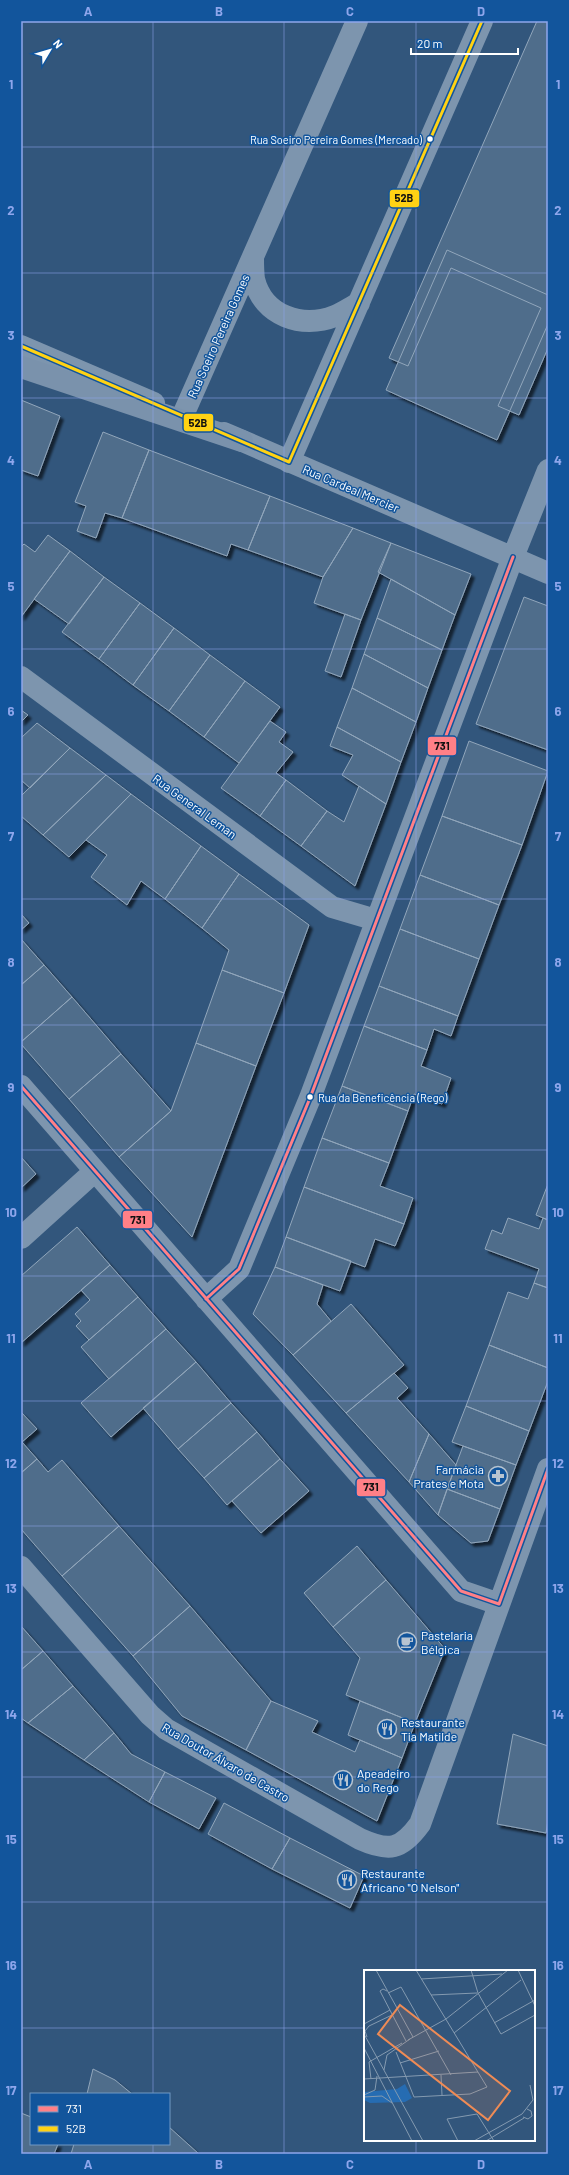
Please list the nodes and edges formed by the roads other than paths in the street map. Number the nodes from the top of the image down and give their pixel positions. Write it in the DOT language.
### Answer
graph roads {
  1 [pos="357,21"];
  2 [pos="482,21"];
  3 [pos="253,257"];
  4 [pos="359,303"];
  5 [pos="21,346"];
  6 [pos="21,367"];
  7 [pos="183,415"];
  8 [pos="242,441"];
  9 [pos="289,462"];
  10 [pos="548,470"];
  11 [pos="513,557"];
  12 [pos="548,572"];
  13 [pos="21,677"];
  14 [pos="376,920"];
  15 [pos="21,1086"];
  16 [pos="95,1171"];
  17 [pos="21,1238"];
  18 [pos="206,1299"];
  19 [pos="548,1469"];
  20 [pos="21,1567"];
  21 [pos="499,1604"];
  1 -- 3 [label="street, Rua Soeiro Pereira Gomes"];
  2 -- 4 [label="street"];
  3 -- 4 [label="street, Rua Soeiro Pereira Gomes"];
  3 -- 7 [label="street, Rua Soeiro Pereira Gomes"];
  4 -- 9 [label="street"];
  5 -- 7 [label="street, Rua Cardeal Mercier"];
  6 -- 8 [label="main road"];
  7 -- 8 [label="street, Rua Cardeal Mercier"];
  8 -- 9 [label="street, Rua Cardeal Mercier"];
  9 -- 11 [label="street, Rua Cardeal Mercier"];
  10 -- 11 [label="street"];
  11 -- 12 [label="street, Rua Cardeal Mercier"];
  11 -- 14 [label="street"];
  13 -- 14 [label="street, Rua General Leman"];
  14 -- 18 [label="street"];
  15 -- 16 [label="street"];
  16 -- 17 [label="street"];
  16 -- 18 [label="street"];
  18 -- 21 [label="street"];
  19 -- 21 [label="street"];
  20 -- 21 [label="street, Rua Doutor Álvaro de Castro"];
}
